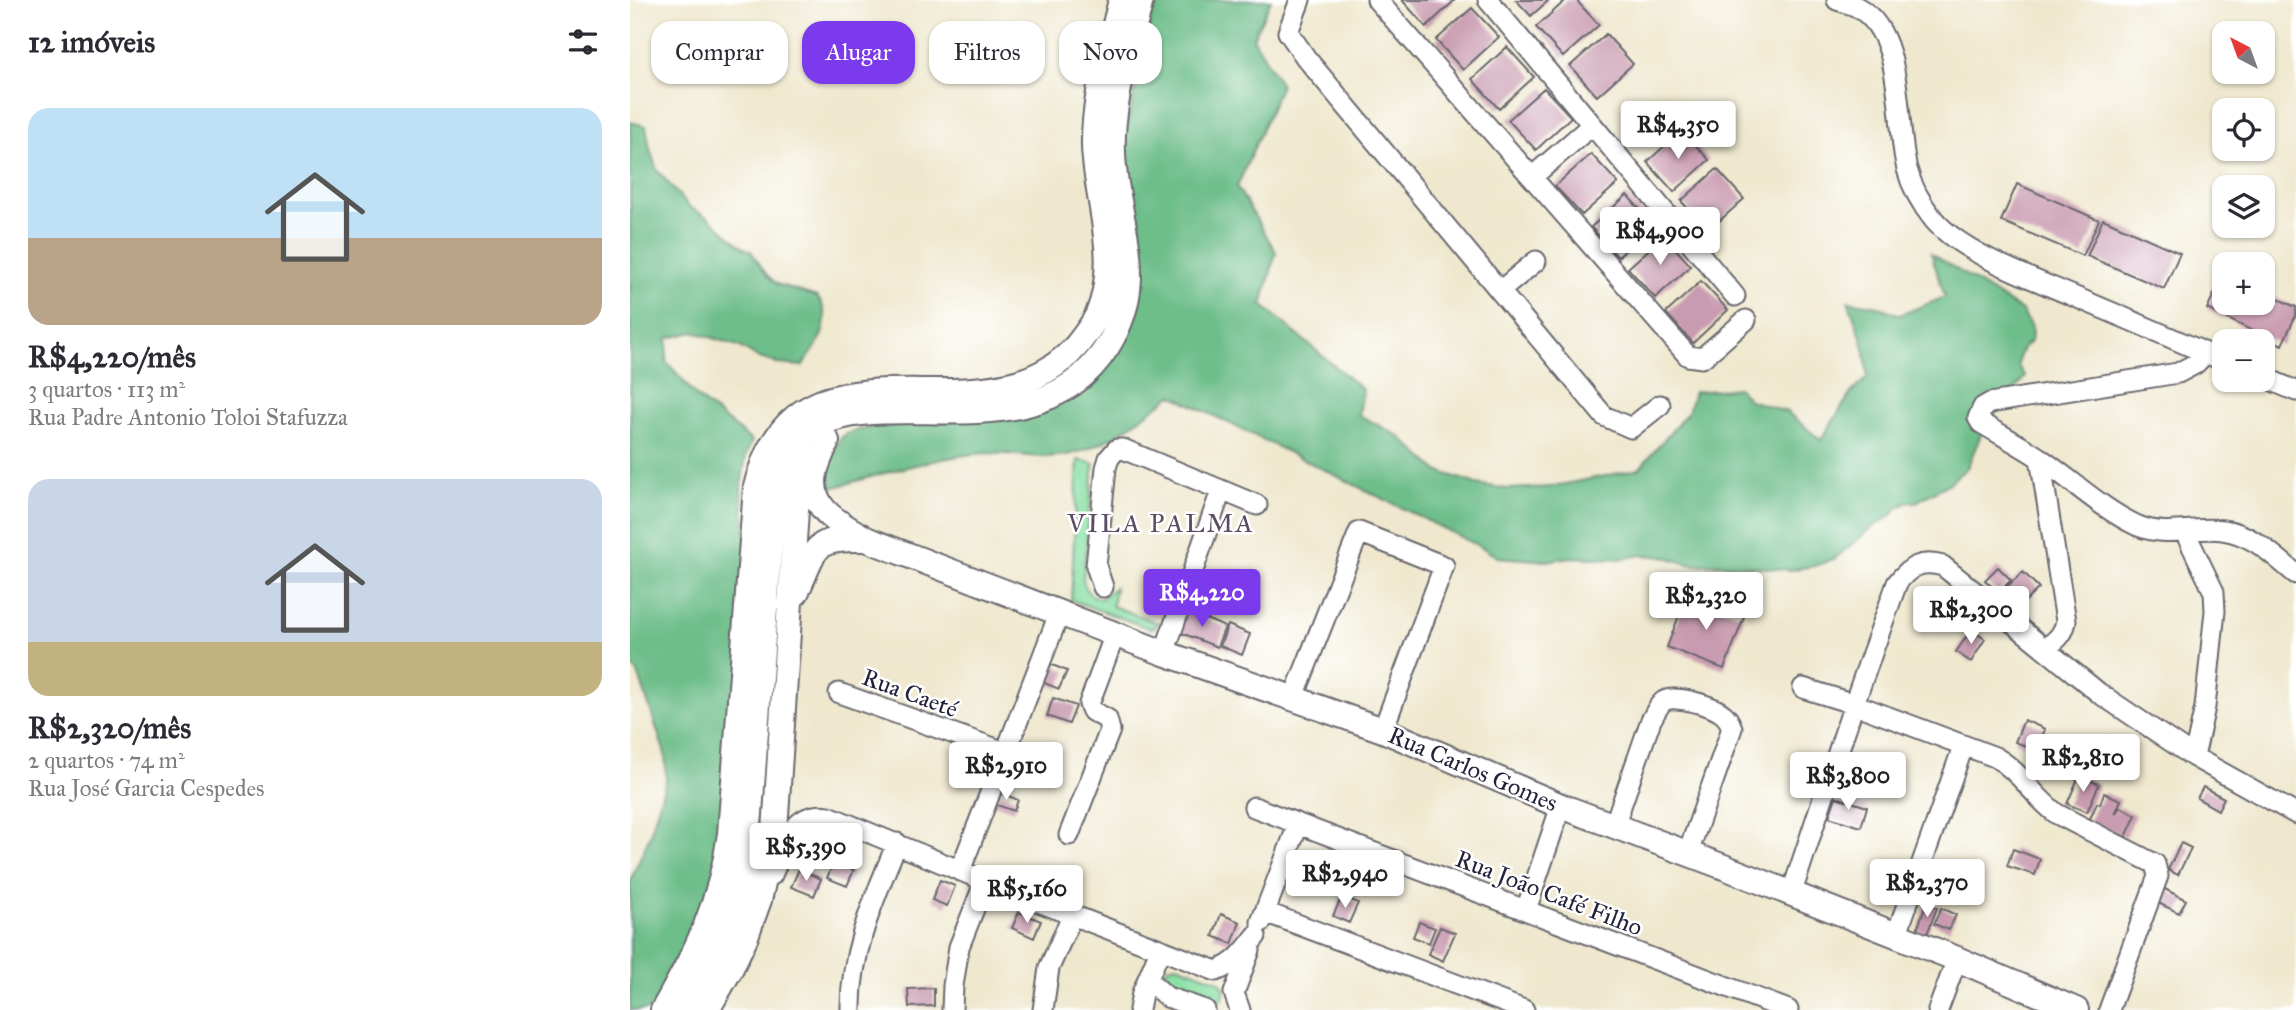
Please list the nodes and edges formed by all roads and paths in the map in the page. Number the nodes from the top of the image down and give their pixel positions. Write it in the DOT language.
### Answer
graph roads {
  1 [pos="1121,0"];
  2 [pos="1141,0"];
  3 [pos="1300,0"];
  4 [pos="1377,0"];
  5 [pos="1488,0"];
  6 [pos="1837,0"];
  7 [pos="1592,125"];
  8 [pos="1532,177"];
  9 [pos="1536,261"];
  10 [pos="1500,291"];
  11 [pos="1735,296"];
  12 [pos="1746,320"];
  13 [pos="2212,356"];
  14 [pos="2212,358"];
  15 [pos="2275,382"];
  16 [pos="2296,391"];
  17 [pos="1660,405"];
  18 [pos="880,411"];
  19 [pos="827,441"];
  20 [pos="2040,458"];
  21 [pos="1221,491"];
  22 [pos="1257,505"];
  23 [pos="2185,533"];
  24 [pos="866,539"];
  25 [pos="2296,574"];
  26 [pos="1103,587"];
  27 [pos="789,607"];
  28 [pos="1059,614"];
  29 [pos="1115,634"];
  30 [pos="2045,649"];
  31 [pos="1164,653"];
  32 [pos="1803,688"];
  33 [pos="839,693"];
  34 [pos="1293,699"];
  35 [pos="1854,704"];
  36 [pos="1383,730"];
  37 [pos="1963,747"];
  38 [pos="1005,752"];
  39 [pos="2194,757"];
  40 [pos="1561,806"];
  41 [pos="1254,807"];
  42 [pos="2296,814"];
  43 [pos="1298,825"];
  44 [pos="1614,826"];
  45 [pos="1069,835"];
  46 [pos="897,843"];
  47 [pos="1688,853"];
  48 [pos="960,871"];
  49 [pos="985,881"];
  50 [pos="1791,895"];
  51 [pos="1526,910"];
  52 [pos="1265,912"];
  53 [pos="1072,916"];
  54 [pos="752,921"];
  55 [pos="1256,936"];
  56 [pos="1896,936"];
  57 [pos="1160,950"];
  58 [pos="1957,959"];
  59 [pos="1216,971"];
  60 [pos="1148,980"];
  61 [pos="1733,989"];
  62 [pos="1486,1002"];
  63 [pos="1232,1004"];
  64 [pos="1171,1006"];
  65 [pos="708,1009"];
  66 [pos="850,1009"];
  67 [pos="663,1010"];
  68 [pos="684,1010"];
  69 [pos="952,1010"];
  70 [pos="1043,1010"];
  71 [pos="1139,1010"];
  72 [pos="1205,1010"];
  73 [pos="1524,1010"];
  74 [pos="1738,1010"];
  75 [pos="1788,1010"];
  76 [pos="1938,1010"];
  77 [pos="2076,1010"];
  78 [pos="2109,1010"];
  1 -- 67 [label="main road"];
  2 -- 18 [label="main road"];
  3 -- 10 [label="street"];
  4 -- 8 [label="street"];
  5 -- 7 [label="street"];
  6 -- 13 [label="street"];
  7 -- 8 [label="street"];
  7 -- 11 [label="street"];
  8 -- 12 [label="street"];
  9 -- 10 [label="street"];
  10 -- 17 [label="street"];
  14 -- 20 [label="street"];
  15 -- 16 [label="street"];
  18 -- 19 [label="main road"];
  18 -- 68 [label="main road"];
  19 -- 24 [label="main road"];
  19 -- 27 [label="main road"];
  20 -- 23 [label="street"];
  20 -- 30 [label="street"];
  21 -- 22 [label="street"];
  21 -- 26 [label="street"];
  21 -- 31 [label="street"];
  23 -- 25 [label="street"];
  23 -- 39 [label="street"];
  24 -- 27 [label="main road"];
  24 -- 28 [label="main road, Rua Carlos Gomes"];
  27 -- 54 [label="main road"];
  28 -- 29 [label="main road, Rua Carlos Gomes"];
  28 -- 38 [label="street"];
  29 -- 31 [label="main road, Rua Carlos Gomes"];
  29 -- 45 [label="street"];
  30 -- 35 [label="street"];
  30 -- 39 [label="street"];
  31 -- 34 [label="main road, Rua Carlos Gomes"];
  32 -- 35 [label="street"];
  33 -- 38 [label="street, Rua Caeté"];
  34 -- 36 [label="main road, Rua Carlos Gomes"];
  34 -- 36 [label="street"];
  35 -- 37 [label="street"];
  35 -- 50 [label="street"];
  36 -- 40 [label="main road, Rua Carlos Gomes"];
  37 -- 56 [label="street"];
  37 -- 78 [label="street"];
  38 -- 48 [label="street"];
  39 -- 42 [label="street"];
  40 -- 44 [label="main road, Rua Carlos Gomes"];
  40 -- 51 [label="street"];
  41 -- 43 [label="street, Rua João Café Filho"];
  43 -- 51 [label="street, Rua João Café Filho"];
  43 -- 52 [label="street"];
  44 -- 47 [label="main road, Rua Carlos Gomes"];
  44 -- 47 [label="street"];
  46 -- 48 [label="street"];
  46 -- 54 [label="street"];
  46 -- 66 [label="street"];
  47 -- 50 [label="main road, Rua Carlos Gomes"];
  48 -- 49 [label="street"];
  49 -- 53 [label="street"];
  49 -- 69 [label="street"];
  50 -- 56 [label="main road, Rua Carlos Gomes"];
  51 -- 61 [label="street, Rua João Café Filho"];
  52 -- 55 [label="street"];
  52 -- 62 [label="street"];
  53 -- 57 [label="street"];
  53 -- 70 [label="street"];
  54 -- 65 [label="main road"];
  55 -- 59 [label="street"];
  55 -- 63 [label="street"];
  56 -- 58 [label="main road, Rua Carlos Gomes"];
  57 -- 59 [label="street"];
  57 -- 60 [label="street"];
  58 -- 76 [label="street"];
  58 -- 77 [label="main road, Rua Carlos Gomes"];
  59 -- 63 [label="street"];
  60 -- 64 [label="street"];
  60 -- 71 [label="street"];
  61 -- 74 [label="street"];
  61 -- 75 [label="street, Rua João Café Filho"];
  62 -- 73 [label="street"];
  64 -- 72 [label="street"];
}
